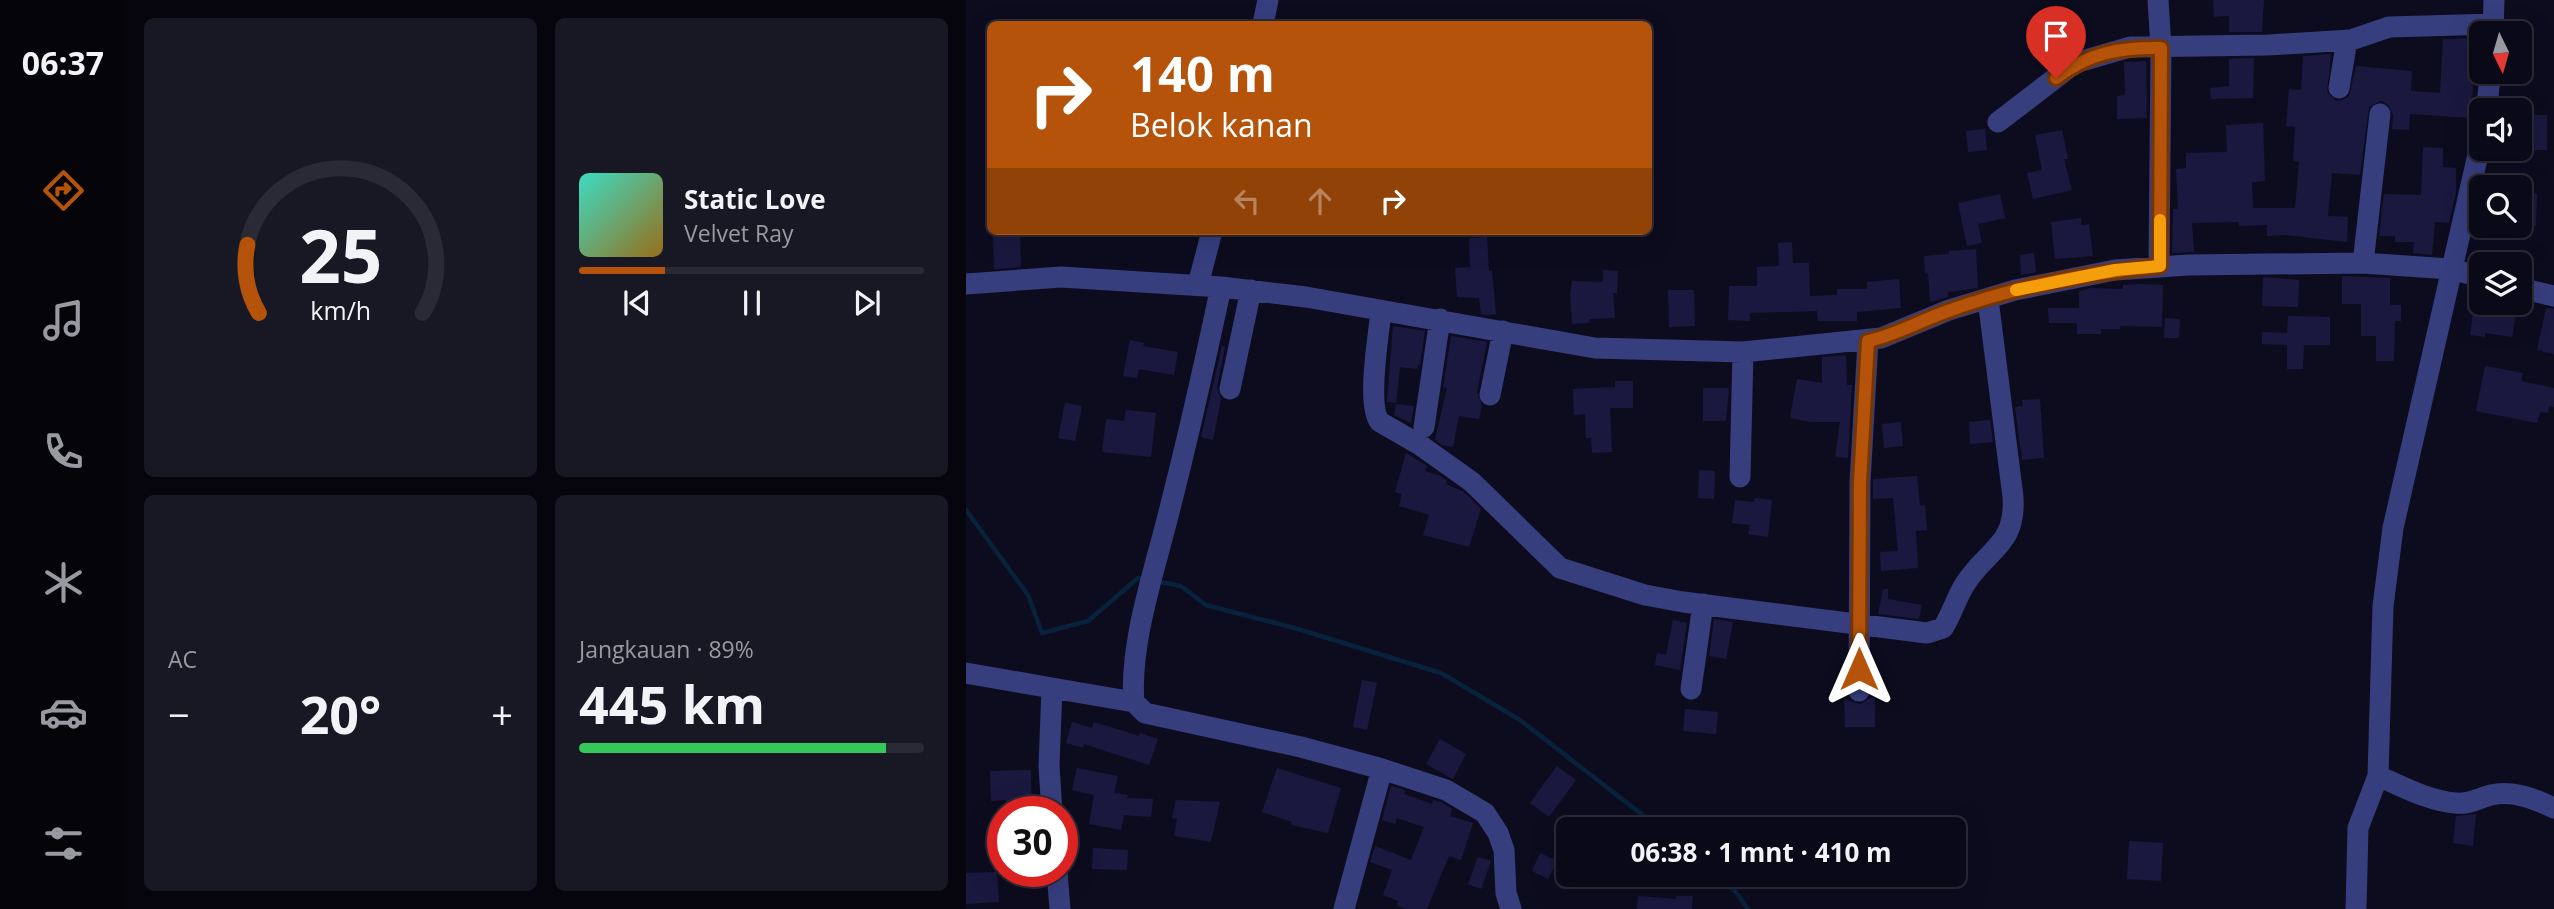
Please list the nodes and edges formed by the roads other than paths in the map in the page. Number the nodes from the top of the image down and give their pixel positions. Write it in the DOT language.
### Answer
graph roads {
  1 [pos="1268,0"];
  2 [pos="2158,0"];
  3 [pos="2494,0"];
  4 [pos="1264,21"];
  5 [pos="2494,21"];
  6 [pos="2469,29"];
  7 [pos="2347,40"];
  8 [pos="2161,48"];
  9 [pos="2339,88"];
  10 [pos="2380,114"];
  11 [pos="1998,122"];
  12 [pos="2477,161"];
  13 [pos="1211,235"];
  14 [pos="2363,263"];
  15 [pos="2160,266"];
  16 [pos="2450,270"];
  17 [pos="2469,274"];
  18 [pos="966,284"];
  19 [pos="1198,285"];
  20 [pos="1221,287"];
  21 [pos="1251,290"];
  22 [pos="2532,291"];
  23 [pos="2554,296"];
  24 [pos="1988,299"];
  25 [pos="1381,311"];
  26 [pos="1440,319"];
  27 [pos="1503,331"];
  28 [pos="1868,341"];
  29 [pos="1743,352"];
  30 [pos="1230,389"];
  31 [pos="1490,395"];
  32 [pos="1424,427"];
  33 [pos="1740,477"];
  34 [pos="1703,604"];
  35 [pos="1859,625"];
  36 [pos="966,673"];
  37 [pos="1052,688"];
  38 [pos="1691,689"];
  39 [pos="1859,691"];
  40 [pos="1135,702"];
  41 [pos="1382,769"];
  42 [pos="2378,776"];
  43 [pos="1051,796"];
  44 [pos="2554,808"];
  45 [pos="1058,887"];
  46 [pos="1060,909"];
  47 [pos="1344,909"];
  48 [pos="1511,909"];
  49 [pos="2357,909"];
  1 -- 4 [label="street"];
  2 -- 8 [label="street"];
  3 -- 5 [label="street"];
  6 -- 7 [label="street"];
  7 -- 8 [label="street"];
  7 -- 9 [label="street"];
  8 -- 11 [label="street"];
  8 -- 15 [label="street"];
  10 -- 14 [label="street"];
  12 -- 16 [label="street"];
  13 -- 19 [label="street"];
  14 -- 15 [label="street"];
  14 -- 16 [label="street"];
  15 -- 24 [label="street"];
  16 -- 17 [label="street"];
  16 -- 42 [label="street"];
  18 -- 19 [label="street"];
  19 -- 20 [label="street"];
  20 -- 21 [label="street"];
  20 -- 40 [label="street"];
  21 -- 25 [label="street"];
  21 -- 30 [label="street"];
  22 -- 23 [label="street"];
  24 -- 28 [label="street"];
  24 -- 35 [label="street"];
  25 -- 26 [label="street"];
  25 -- 34 [label="street"];
  26 -- 27 [label="street"];
  26 -- 32 [label="street"];
  27 -- 29 [label="street"];
  27 -- 31 [label="street"];
  28 -- 29 [label="street"];
  28 -- 35 [label="street"];
  29 -- 33 [label="street"];
  34 -- 35 [label="street"];
  34 -- 38 [label="street"];
  35 -- 39 [label="street"];
  36 -- 37 [label="street"];
  37 -- 40 [label="street"];
  37 -- 43 [label="street"];
  40 -- 41 [label="street"];
  41 -- 47 [label="street"];
  41 -- 48 [label="street"];
  42 -- 44 [label="street"];
  42 -- 49 [label="street"];
  45 -- 46 [label="street"];
}
